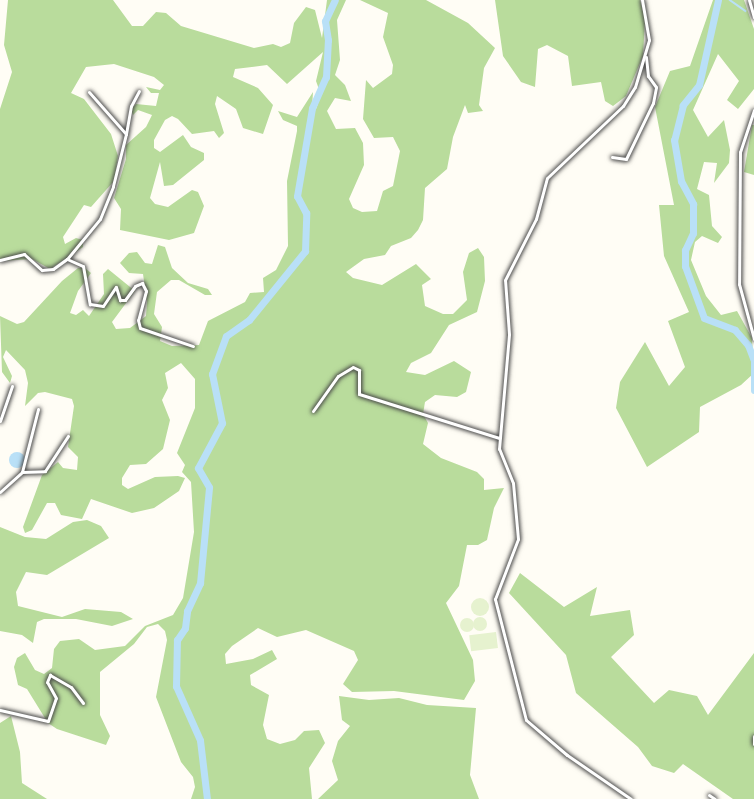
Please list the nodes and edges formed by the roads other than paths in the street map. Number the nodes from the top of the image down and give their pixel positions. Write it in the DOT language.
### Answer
graph roads {
  1 [pos="642,0"];
  2 [pos="749,0"];
  3 [pos="754,16"];
  4 [pos="646,55"];
  5 [pos="139,91"];
  6 [pos="89,92"];
  7 [pos="754,110"];
  8 [pos="126,134"];
  9 [pos="612,157"];
  10 [pos="67,259"];
  11 [pos="0,260"];
  12 [pos="754,339"];
  13 [pos="193,346"];
  14 [pos="12,386"];
  15 [pos="38,409"];
  16 [pos="313,411"];
  17 [pos="0,421"];
  18 [pos="68,436"];
  19 [pos="499,438"];
  20 [pos="22,472"];
  21 [pos="0,492"];
  22 [pos="83,703"];
  23 [pos="0,710"];
  24 [pos="754,736"];
  25 [pos="754,744"];
  26 [pos="709,795"];
  27 [pos="631,799"];
  28 [pos="715,799"];
  1 -- 4 [label="street"];
  2 -- 3 [label="street"];
  4 -- 9 [label="street"];
  4 -- 19 [label="street"];
  5 -- 8 [label="street"];
  6 -- 8 [label="street"];
  7 -- 12 [label="street"];
  8 -- 10 [label="street"];
  10 -- 11 [label="street"];
  10 -- 13 [label="street"];
  14 -- 17 [label="street"];
  15 -- 20 [label="street"];
  16 -- 19 [label="street"];
  18 -- 20 [label="street"];
  19 -- 27 [label="street"];
  20 -- 21 [label="street"];
  22 -- 23 [label="street"];
  24 -- 25 [label="street"];
  26 -- 28 [label="street"];
}
